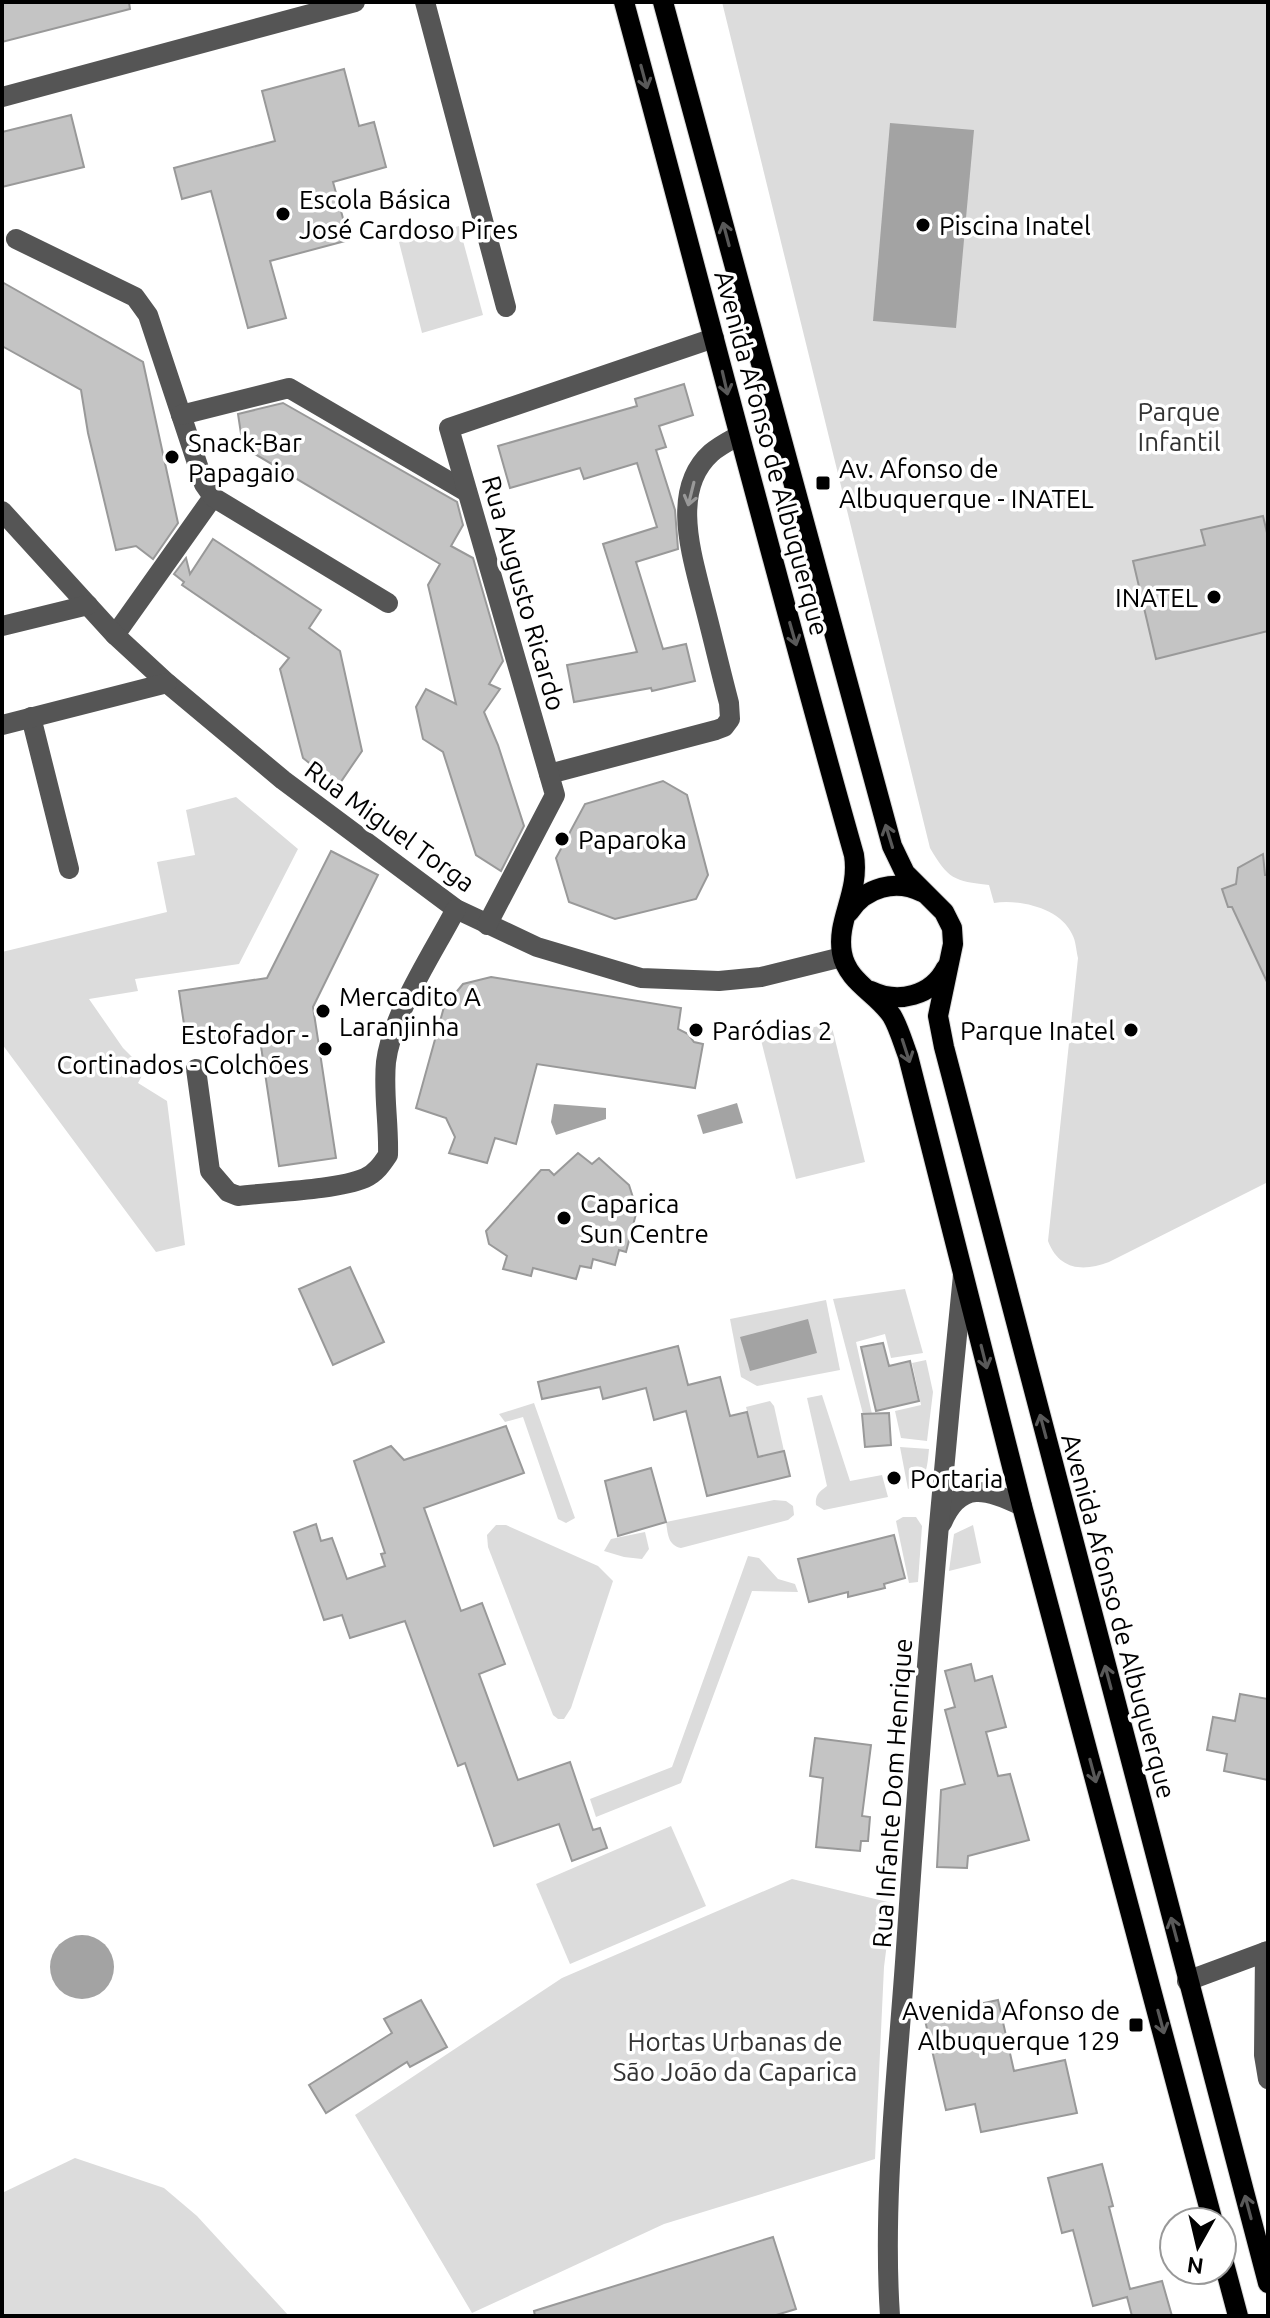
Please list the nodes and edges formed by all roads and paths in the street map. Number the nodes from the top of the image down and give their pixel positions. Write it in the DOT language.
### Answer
graph roads {
  1 [pos="355,2"];
  2 [pos="425,2"];
  3 [pos="624,2"];
  4 [pos="663,2"];
  5 [pos="311,8"];
  6 [pos="2,97"];
  7 [pos="16,239"];
  8 [pos="506,307"];
  9 [pos="714,338"];
  10 [pos="181,415"];
  11 [pos="738,436"];
  12 [pos="467,492"];
  13 [pos="213,497"];
  14 [pos="2,511"];
  15 [pos="388,603"];
  16 [pos="88,605"];
  17 [pos="2,626"];
  18 [pos="115,635"];
  19 [pos="167,683"];
  20 [pos="31,717"];
  21 [pos="2,725"];
  22 [pos="549,774"];
  23 [pos="69,869"];
  24 [pos="933,898"];
  25 [pos="456,909"];
  26 [pos="845,918"];
  27 [pos="487,925"];
  28 [pos="842,957"];
  29 [pos="950,960"];
  30 [pos="864,988"];
  31 [pos="196,1069"];
  32 [pos="963,1275"];
  33 [pos="1022,1506"];
  34 [pos="938,1531"];
  35 [pos="1267,1952"];
  36 [pos="1187,1981"];
  37 [pos="1268,2079"];
  38 [pos="1209,2206"];
  39 [pos="1268,2283"];
  40 [pos="1230,2286"];
  41 [pos="890,2316"];
  42 [pos="1238,2316"];
  1 -- 5 [label="street"];
  2 -- 8 [label="street"];
  3 -- 9 [label="main road, Avenida Afonso de Albuquerque, one-way"];
  24 -- 4 [label="main road, Avenida Afonso de Albuquerque, one-way"];
  5 -- 6 [label="street"];
  7 -- 10 [label="street"];
  9 -- 11 [label="main road, Avenida Afonso de Albuquerque, one-way"];
  9 -- 12 [label="street, Rua Augusto Ricardo"];
  10 -- 12 [label="street"];
  10 -- 13 [label="street"];
  11 -- 22 [label="street, one-way"];
  11 -- 26 [label="main road, Avenida Afonso de Albuquerque, one-way"];
  12 -- 22 [label="street, Rua Augusto Ricardo"];
  13 -- 15 [label="street"];
  13 -- 18 [label="street"];
  14 -- 16 [label="street, Rua Miguel Torga"];
  16 -- 17 [label="street"];
  16 -- 18 [label="street, Rua Miguel Torga"];
  18 -- 19 [label="street, Rua Miguel Torga"];
  19 -- 20 [label="street"];
  19 -- 25 [label="street, Rua Miguel Torga"];
  20 -- 21 [label="street"];
  20 -- 23 [label="street"];
  22 -- 27 [label="street, Rua Augusto Ricardo"];
  24 -- 26 [label="main road"];
  24 -- 29 [label="main road, Avenida Afonso de Albuquerque"];
  25 -- 27 [label="street, Rua Miguel Torga"];
  25 -- 31 [label="street"];
  26 -- 28 [label="main road, Avenida Afonso de Albuquerque"];
  27 -- 28 [label="street, Rua Miguel Torga"];
  28 -- 30 [label="main road"];
  29 -- 30 [label="main road"];
  36 -- 29 [label="main road, Avenida Afonso de Albuquerque, one-way"];
  30 -- 32 [label="main road, one-way"];
  32 -- 33 [label="main road, one-way"];
  32 -- 34 [label="street, Rua Infante Dom Henrique"];
  33 -- 34 [label="street"];
  33 -- 38 [label="main road, one-way"];
  34 -- 41 [label="street, Rua Infante Dom Henrique"];
  35 -- 36 [label="street"];
  35 -- 37 [label="street"];
  39 -- 36 [label="main road, Avenida Afonso de Albuquerque, one-way"];
  40 -- 42 [label="main road"];
}
